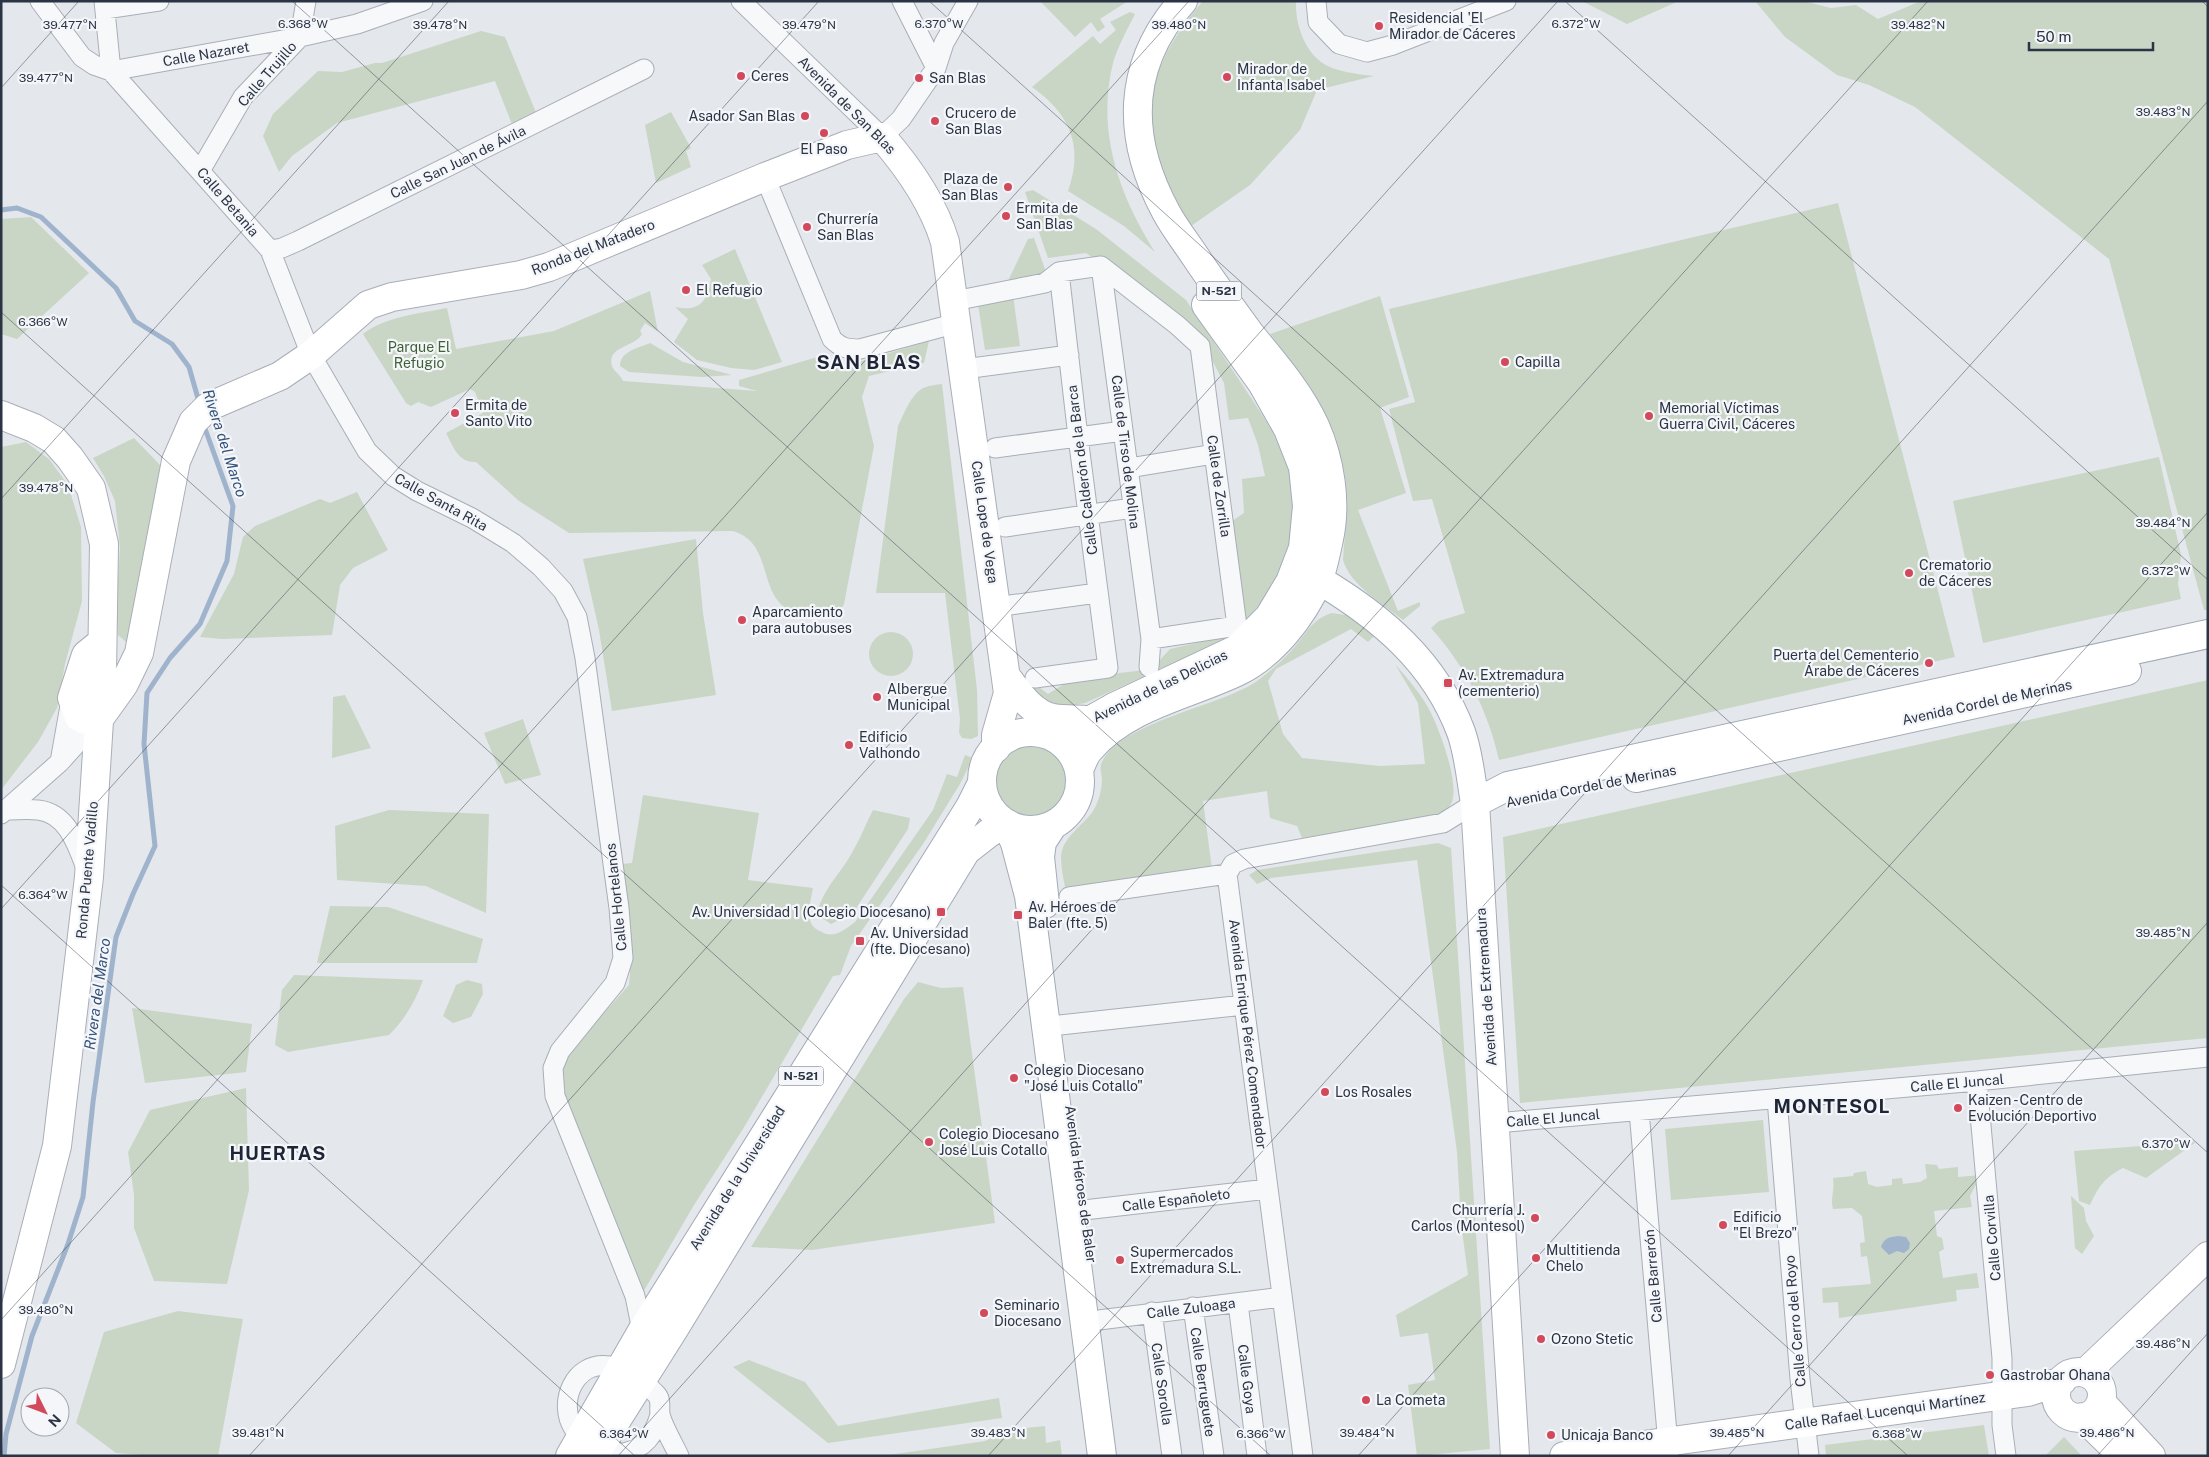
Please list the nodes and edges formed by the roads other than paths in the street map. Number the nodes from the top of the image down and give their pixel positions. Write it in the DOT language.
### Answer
graph roads {
  1 [pos="40,1"];
  2 [pos="159,1"];
  3 [pos="306,1"];
  4 [pos="424,1"];
  5 [pos="742,1"];
  6 [pos="902,1"];
  7 [pos="968,1"];
  8 [pos="1161,1"];
  9 [pos="1183,1"];
  10 [pos="1316,1"];
  11 [pos="1506,1"];
  12 [pos="104,5"];
  13 [pos="300,37"];
  14 [pos="936,68"];
  15 [pos="644,69"];
  16 [pos="112,71"];
  17 [pos="882,138"];
  18 [pos="200,171"];
  19 [pos="765,177"];
  20 [pos="270,250"];
  21 [pos="1101,266"];
  22 [pos="1060,272"];
  23 [pos="962,307"];
  24 [pos="311,355"];
  25 [pos="1069,355"];
  26 [pos="964,369"];
  27 [pos="1,414"];
  28 [pos="1123,430"];
  29 [pos="1078,437"];
  30 [pos="995,448"];
  31 [pos="1214,454"];
  32 [pos="1303,467"];
  33 [pos="1128,468"];
  34 [pos="1132,508"];
  35 [pos="1088,514"];
  36 [pos="1005,527"];
  37 [pos="513,542"];
  38 [pos="1319,580"];
  39 [pos="1098,593"];
  40 [pos="996,607"];
  41 [pos="2208,634"];
  42 [pos="1237,638"];
  43 [pos="1151,639"];
  44 [pos="124,650"];
  45 [pos="2208,654"];
  46 [pos="1149,667"];
  47 [pos="1036,678"];
  48 [pos="1007,684"];
  49 [pos="72,698"];
  50 [pos="98,720"];
  51 [pos="1099,725"];
  52 [pos="1042,734"];
  53 [pos="996,748"];
  54 [pos="60,762"];
  55 [pos="1079,770"];
  56 [pos="982,783"];
  57 [pos="1475,803"];
  58 [pos="4,812"];
  59 [pos="1006,823"];
  60 [pos="1052,825"];
  61 [pos="954,870"];
  62 [pos="1022,871"];
  63 [pos="1227,874"];
  64 [pos="89,877"];
  65 [pos="1068,897"];
  66 [pos="1244,1005"];
  67 [pos="1060,1025"];
  68 [pos="2208,1057"];
  69 [pos="1978,1081"];
  70 [pos="1777,1099"];
  71 [pos="1639,1111"];
  72 [pos="1496,1123"];
  73 [pos="1268,1189"];
  74 [pos="1084,1210"];
  75 [pos="2208,1256"];
  76 [pos="2208,1272"];
  77 [pos="1282,1297"];
  78 [pos="1238,1303"];
  79 [pos="1193,1308"];
  80 [pos="1152,1312"];
  81 [pos="1099,1320"];
  82 [pos="642,1331"];
  83 [pos="1,1364"];
  84 [pos="630,1376"];
  85 [pos="2086,1390"];
  86 [pos="2015,1393"];
  87 [pos="660,1415"];
  88 [pos="1804,1423"];
  89 [pos="1668,1449"];
  90 [pos="600,1450"];
  91 [pos="679,1456"];
  92 [pos="1102,1456"];
  93 [pos="1117,1456"];
  94 [pos="1172,1456"];
  95 [pos="1214,1456"];
  96 [pos="1257,1456"];
  97 [pos="1303,1456"];
  98 [pos="1515,1456"];
  99 [pos="1564,1456"];
  100 [pos="1809,1456"];
  101 [pos="2006,1456"];
  102 [pos="2123,1456"];
  103 [pos="2151,1456"];
  1 -- 16 [label="street"];
  2 -- 12 [label="street"];
  3 -- 13 [label="street"];
  4 -- 13 [label="street, Calle Trujillo"];
  5 -- 17 [label="street, Avenida de San Blas"];
  6 -- 14 [label="street"];
  7 -- 14 [label="street"];
  8 -- 32 [label="main road, Avenida de las Delicias / N-521"];
  9 -- 38 [label="main road, Avenida de las Delicias / N-521"];
  10 -- 11 [label="street"];
  12 -- 16 [label="street"];
  13 -- 16 [label="street, Calle Nazaret"];
  13 -- 18 [label="street, Calle Trujillo"];
  14 -- 17 [label="street"];
  15 -- 20 [label="street, Calle San Juan de Ávila"];
  16 -- 18 [label="street, Calle Betania"];
  17 -- 19 [label="main road, Ronda del Matadero"];
  17 -- 23 [label="main road, Avenida de San Blas"];
  18 -- 20 [label="street, Calle Betania"];
  19 -- 23 [label="street"];
  19 -- 24 [label="main road, Ronda del Matadero"];
  20 -- 24 [label="street, Calle Betania"];
  21 -- 22 [label="street"];
  21 -- 28 [label="street, Calle de Tirso de Molina"];
  21 -- 31 [label="street, Calle de Zorrilla"];
  22 -- 23 [label="street"];
  22 -- 25 [label="street, Calle Calderón de la Barca"];
  23 -- 26 [label="main road, Avenida de San Blas"];
  24 -- 37 [label="street, Calle Santa Rita"];
  24 -- 44 [label="main road, Ronda Puente Vadillo"];
  25 -- 26 [label="street"];
  25 -- 29 [label="street, Calle Calderón de la Barca"];
  26 -- 40 [label="main road, Calle Lope de Vega"];
  27 -- 44 [label="main road, Ronda Puente Vadillo"];
  28 -- 29 [label="street"];
  28 -- 33 [label="street, Calle de Tirso de Molina"];
  29 -- 30 [label="street"];
  29 -- 35 [label="street, Calle Calderón de la Barca"];
  31 -- 33 [label="street"];
  31 -- 42 [label="street, Calle de Zorrilla"];
  32 -- 38 [label="main road"];
  32 -- 42 [label="main road, Avenida de las Delicias / N-521"];
  33 -- 34 [label="street, Calle de Tirso de Molina"];
  34 -- 35 [label="street"];
  34 -- 43 [label="street, Calle de Tirso de Molina"];
  35 -- 36 [label="street"];
  35 -- 39 [label="street, Calle Calderón de la Barca"];
  37 -- 82 [label="street, Calle Hortelanos"];
  38 -- 42 [label="main road"];
  38 -- 51 [label="main road, Avenida de las Delicias / N-521"];
  38 -- 57 [label="main road, Avenida de Extremadura"];
  39 -- 40 [label="street"];
  39 -- 47 [label="street, Calle Calderón de la Barca"];
  40 -- 48 [label="main road, Calle Lope de Vega"];
  41 -- 57 [label="main road, Avenida Cordel de Merinas"];
  42 -- 43 [label="street"];
  42 -- 51 [label="main road, Avenida de las Delicias / N-521"];
  43 -- 46 [label="street, Calle de Tirso de Molina"];
  44 -- 49 [label="main road"];
  44 -- 50 [label="main road, Ronda Puente Vadillo"];
  44 -- 50 [label="main road"];
  45 -- 57 [label="main road, Avenida Cordel de Merinas"];
  48 -- 51 [label="main road, Calle Lope de Vega"];
  48 -- 52 [label="main road, Calle Lope de Vega"];
  48 -- 53 [label="main road, Calle Lope de Vega"];
  49 -- 50 [label="main road"];
  49 -- 54 [label="street"];
  50 -- 54 [label="street"];
  50 -- 64 [label="main road, Ronda Puente Vadillo"];
  51 -- 52 [label="main road, Avenida de las Delicias / N-521"];
  51 -- 55 [label="main road, Avenida de las Delicias"];
  52 -- 53 [label="main road"];
  52 -- 55 [label="main road"];
  53 -- 56 [label="main road"];
  54 -- 58 [label="street"];
  55 -- 60 [label="main road"];
  56 -- 59 [label="main road"];
  56 -- 82 [label="main road, Avenida de la Universidad / N-521"];
  57 -- 63 [label="street"];
  57 -- 72 [label="main road, Avenida de Extremadura"];
  58 -- 64 [label="street"];
  59 -- 60 [label="main road"];
  59 -- 61 [label="main road, Avenida de la Universidad / N-521"];
  59 -- 62 [label="main road, Avenida Héroes de Baler"];
  60 -- 67 [label="main road, Avenida Héroes de Baler"];
  61 -- 62 [label="main road"];
  61 -- 84 [label="main road, Avenida de la Universidad / N-521"];
  62 -- 92 [label="main road, Avenida Héroes de Baler"];
  63 -- 65 [label="street"];
  63 -- 66 [label="street, Avenida Enrique Pérez Comendador"];
  64 -- 83 [label="main road, Ronda Puente Vadillo"];
  66 -- 67 [label="street"];
  66 -- 73 [label="street, Avenida Enrique Pérez Comendador"];
  67 -- 74 [label="main road, Avenida Héroes de Baler"];
  68 -- 69 [label="street, Calle El Juncal"];
  69 -- 70 [label="street, Calle El Juncal"];
  69 -- 86 [label="street, Calle Corvilla"];
  70 -- 71 [label="street, Calle El Juncal"];
  70 -- 88 [label="street, Calle Cerro del Royo"];
  71 -- 72 [label="street, Calle El Juncal"];
  71 -- 89 [label="street, Calle Barrerón"];
  72 -- 98 [label="main road, Avenida de Extremadura"];
  73 -- 74 [label="street, Calle Españoleto"];
  73 -- 77 [label="street, Avenida Enrique Pérez Comendador"];
  74 -- 81 [label="main road, Avenida Héroes de Baler"];
  75 -- 85 [label="main road"];
  76 -- 85 [label="main road"];
  77 -- 78 [label="street, Calle Zuloaga"];
  77 -- 97 [label="street, Avenida Enrique Pérez Comendador"];
  78 -- 79 [label="street, Calle Zuloaga"];
  78 -- 96 [label="street, Calle Goya"];
  79 -- 80 [label="street, Calle Zuloaga"];
  79 -- 95 [label="street, Calle Berruguete"];
  80 -- 81 [label="street, Calle Zuloaga"];
  80 -- 94 [label="street, Calle Sorolla"];
  81 -- 93 [label="main road, Avenida Héroes de Baler"];
  82 -- 84 [label="main road, Avenida de la Universidad / N-521"];
  84 -- 87 [label="street"];
  84 -- 90 [label="main road, Avenida de la Universidad / N-521"];
  85 -- 86 [label="main road, Calle Rafael Lucenqui Martínez"];
  85 -- 102 [label="main road"];
  85 -- 103 [label="main road"];
  86 -- 88 [label="main road, Calle Rafael Lucenqui Martínez"];
  86 -- 101 [label="street, Calle Corvilla"];
  87 -- 90 [label="street, Avenida de la Universidad"];
  87 -- 91 [label="street"];
  88 -- 89 [label="main road, Calle Rafael Lucenqui Martínez"];
  88 -- 100 [label="street, Calle Cerro del Royo"];
  89 -- 99 [label="main road, Calle Rafael Lucenqui Martínez"];
}
